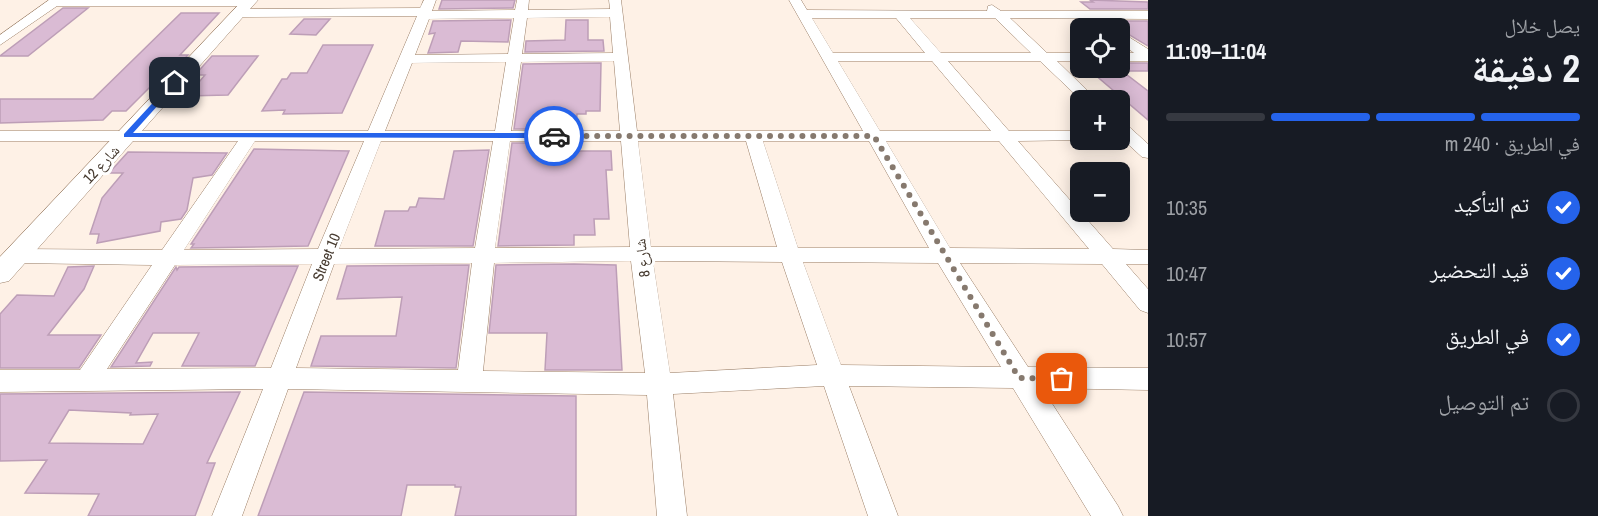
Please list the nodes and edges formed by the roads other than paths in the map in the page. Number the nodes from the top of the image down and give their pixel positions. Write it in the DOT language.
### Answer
graph roads {
  1 [pos="982,0"];
  2 [pos="56,1"];
  3 [pos="148,1"];
  4 [pos="246,5"];
  5 [pos="522,7"];
  6 [pos="616,7"];
  7 [pos="799,7"];
  8 [pos="426,9"];
  9 [pos="899,13"];
  10 [pos="997,14"];
  11 [pos="1091,14"];
  12 [pos="1148,15"];
  13 [pos="1096,18"];
  14 [pos="0,41"];
  15 [pos="1130,43"];
  16 [pos="936,56"];
  17 [pos="621,57"];
  18 [pos="828,57"];
  19 [pos="1042,57"];
  20 [pos="1070,57"];
  21 [pos="1130,57"];
  22 [pos="1148,57"];
  23 [pos="514,58"];
  24 [pos="406,59"];
  25 [pos="1079,90"];
  26 [pos="1130,134"];
  27 [pos="251,135"];
  28 [pos="376,135"];
  29 [pos="502,135"];
  30 [pos="0,136"];
  31 [pos="127,136"];
  32 [pos="631,136"];
  33 [pos="753,136"];
  34 [pos="874,136"];
  35 [pos="1006,136"];
  36 [pos="1070,136"];
  37 [pos="1148,136"];
  38 [pos="1130,139"];
  39 [pos="1148,153"];
  40 [pos="484,254"];
  41 [pos="641,254"];
  42 [pos="790,255"];
  43 [pos="16,256"];
  44 [pos="326,256"];
  45 [pos="944,256"];
  46 [pos="1109,257"];
  47 [pos="1148,257"];
  48 [pos="170,258"];
  49 [pos="0,274"];
  50 [pos="1148,304"];
  51 [pos="834,375"];
  52 [pos="279,378"];
  53 [pos="1019,378"];
  54 [pos="1148,379"];
  55 [pos="0,381"];
  56 [pos="86,381"];
  57 [pos="469,382"];
  58 [pos="660,384"];
  59 [pos="227,516"];
  60 [pos="672,516"];
  61 [pos="883,516"];
  62 [pos="1108,516"];
  1 -- 10 [label="street"];
  2 -- 3 [label="street"];
  2 -- 14 [label="street"];
  3 -- 4 [label="street"];
  4 -- 8 [label="street"];
  4 -- 31 [label="street, شارع 12"];
  5 -- 6 [label="street"];
  5 -- 8 [label="street"];
  5 -- 23 [label="street"];
  6 -- 17 [label="street, شارع 8"];
  7 -- 9 [label="street"];
  7 -- 18 [label="street"];
  8 -- 24 [label="street, Street 10"];
  9 -- 10 [label="street"];
  9 -- 16 [label="street"];
  10 -- 11 [label="street"];
  10 -- 19 [label="street"];
  11 -- 12 [label="street"];
  11 -- 13 [label="street"];
  15 -- 22 [label="street"];
  16 -- 18 [label="street"];
  16 -- 19 [label="street"];
  16 -- 35 [label="street"];
  17 -- 23 [label="street"];
  17 -- 32 [label="street, شارع 8"];
  18 -- 34 [label="street"];
  19 -- 20 [label="street"];
  19 -- 25 [label="street"];
  21 -- 22 [label="street"];
  23 -- 24 [label="street"];
  23 -- 29 [label="street"];
  24 -- 28 [label="street, Street 10"];
  26 -- 37 [label="street"];
  27 -- 28 [label="street"];
  27 -- 31 [label="street"];
  27 -- 48 [label="street"];
  28 -- 29 [label="street"];
  28 -- 44 [label="street, Street 10"];
  29 -- 32 [label="street"];
  29 -- 40 [label="street"];
  30 -- 31 [label="street"];
  31 -- 43 [label="street, شارع 12"];
  32 -- 33 [label="street"];
  32 -- 41 [label="street, شارع 8"];
  33 -- 34 [label="street"];
  33 -- 42 [label="street"];
  34 -- 35 [label="street"];
  34 -- 45 [label="street"];
  35 -- 36 [label="street"];
  35 -- 46 [label="street"];
  38 -- 39 [label="street"];
  40 -- 41 [label="street"];
  40 -- 44 [label="street"];
  40 -- 57 [label="street"];
  41 -- 42 [label="street"];
  41 -- 58 [label="street, شارع 8"];
  42 -- 45 [label="street"];
  42 -- 51 [label="street"];
  43 -- 48 [label="street"];
  43 -- 49 [label="street, شارع 12"];
  44 -- 48 [label="street"];
  44 -- 52 [label="street, Street 10"];
  45 -- 46 [label="street"];
  45 -- 53 [label="street"];
  46 -- 47 [label="street"];
  46 -- 50 [label="street"];
  48 -- 56 [label="street"];
  51 -- 53 [label="street"];
  51 -- 58 [label="street"];
  51 -- 61 [label="street"];
  52 -- 56 [label="street"];
  52 -- 57 [label="street"];
  52 -- 59 [label="street, Street 10"];
  53 -- 54 [label="street"];
  53 -- 62 [label="street"];
  55 -- 56 [label="street"];
  57 -- 58 [label="street"];
  58 -- 60 [label="street, شارع 8"];
}
